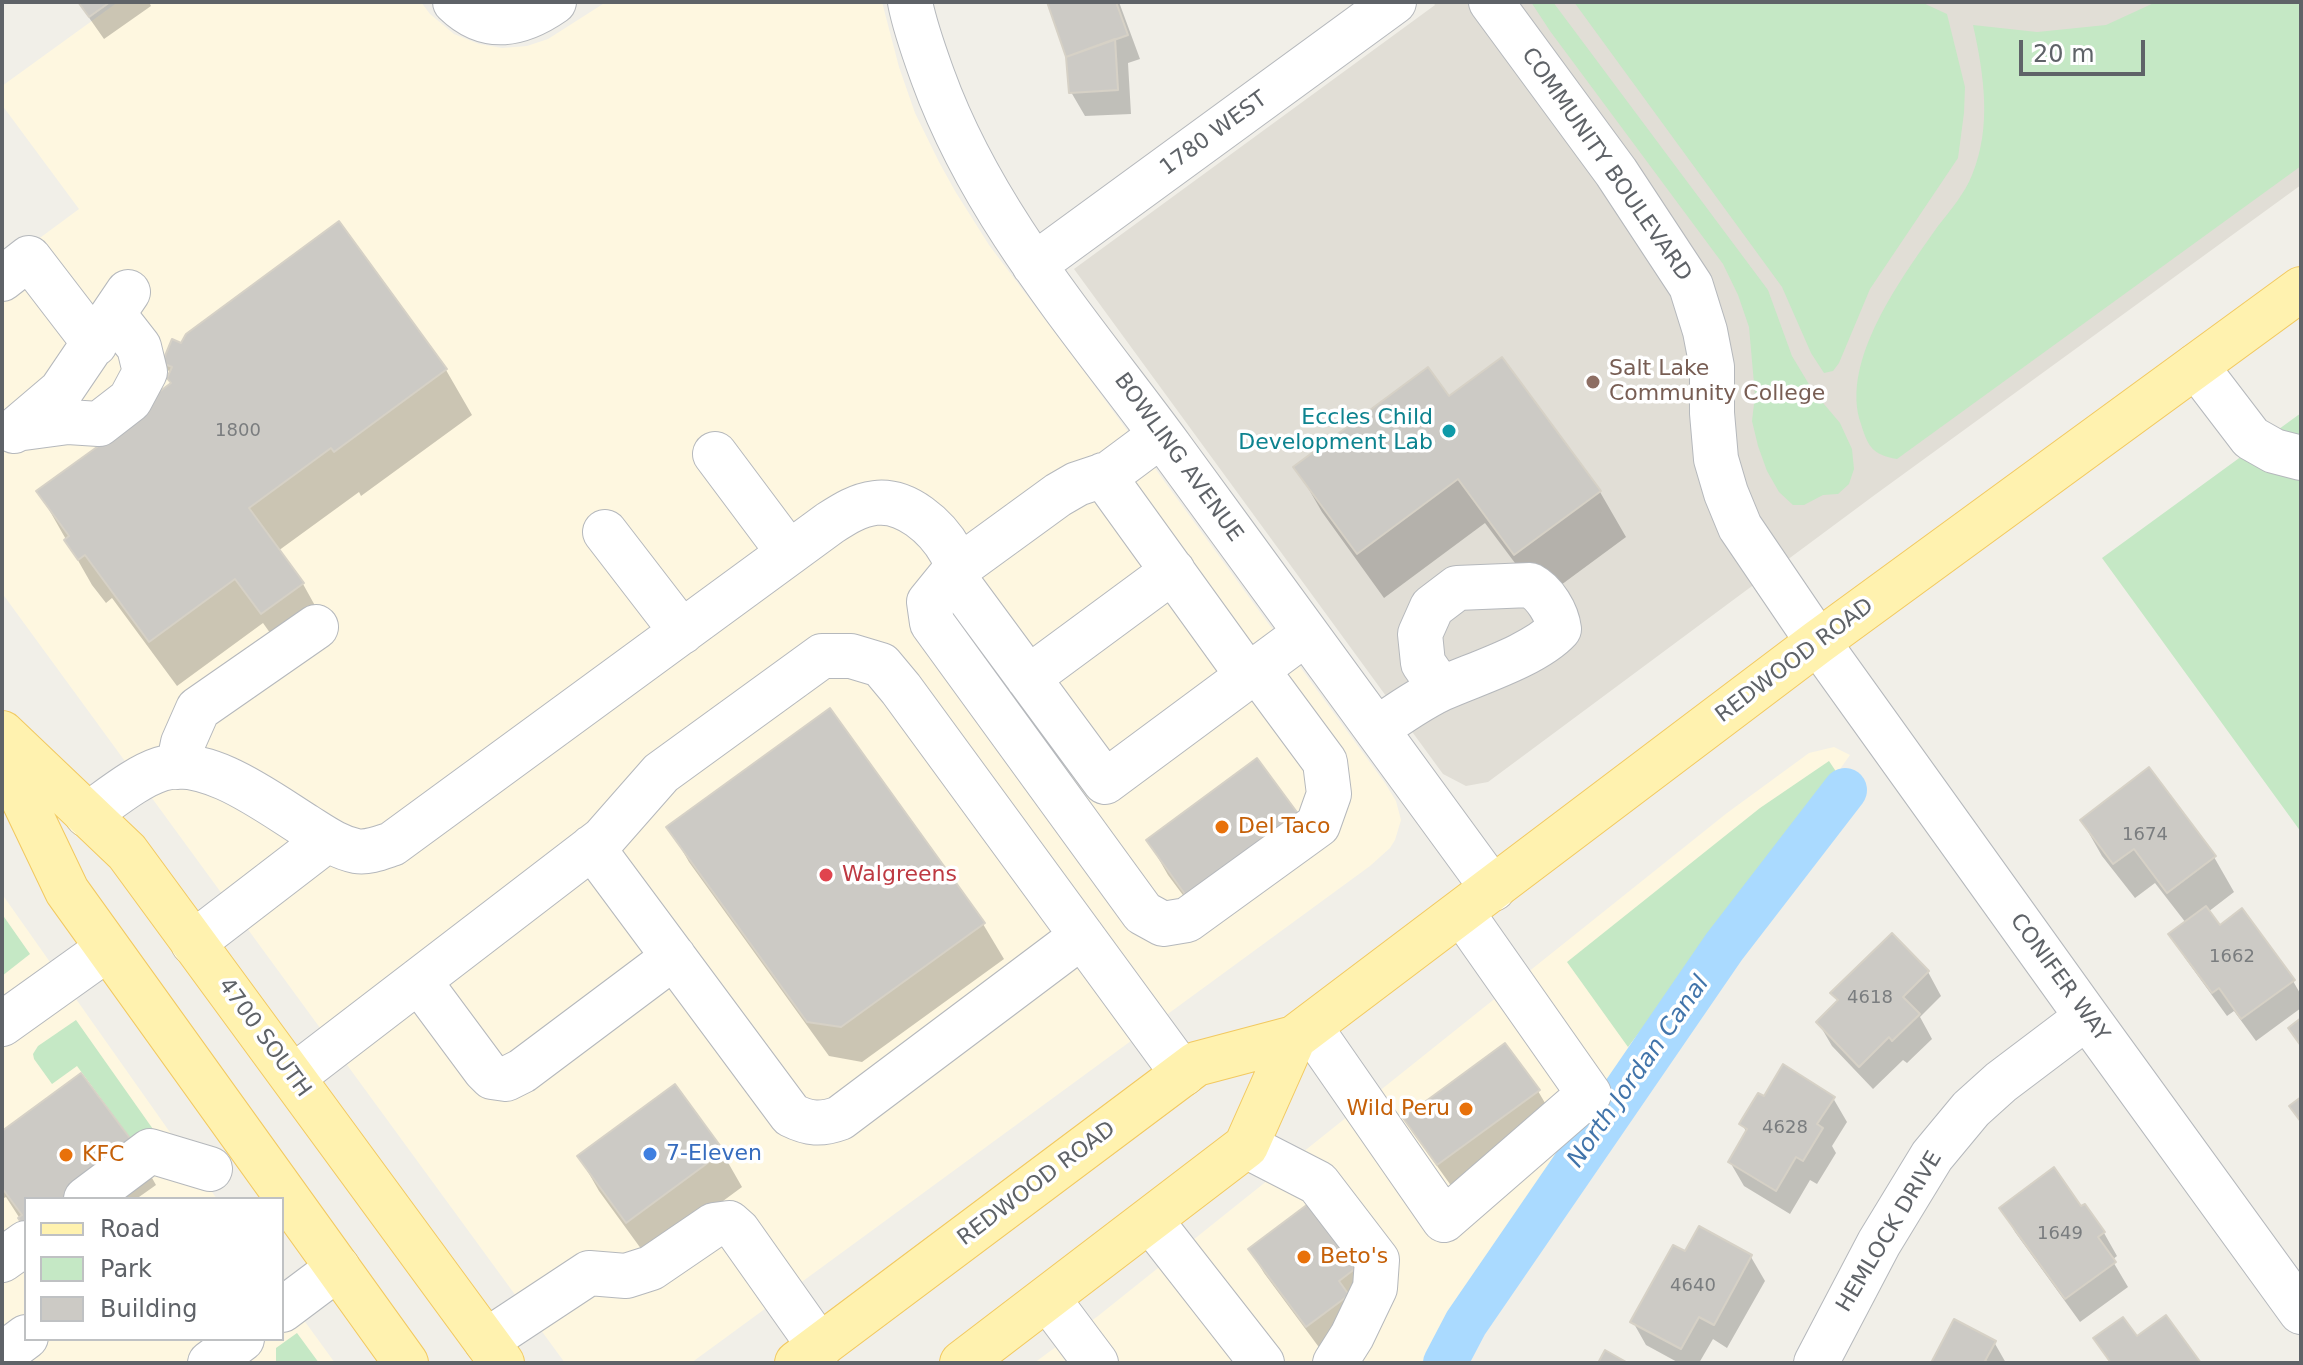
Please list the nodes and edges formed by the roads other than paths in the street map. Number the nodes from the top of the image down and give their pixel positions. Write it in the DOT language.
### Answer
graph roads {
  1 [pos="455,2"];
  2 [pos="554,2"];
  3 [pos="910,2"];
  4 [pos="1394,2"];
  5 [pos="1491,2"];
  6 [pos="1034,265"];
  7 [pos="2,279"];
  8 [pos="2301,289"];
  9 [pos="112,317"];
  10 [pos="2196,366"];
  11 [pos="7,426"];
  12 [pos="1161,435"];
  13 [pos="715,454"];
  14 [pos="2301,458"];
  15 [pos="1103,475"];
  16 [pos="605,532"];
  17 [pos="789,553"];
  18 [pos="955,570"];
  19 [pos="1173,571"];
  20 [pos="316,627"];
  21 [pos="682,632"];
  22 [pos="1306,633"];
  23 [pos="1818,642"];
  24 [pos="1253,673"];
  25 [pos="1028,678"];
  26 [pos="1441,689"];
  27 [pos="1377,729"];
  28 [pos="2,733"];
  29 [pos="2,755"];
  30 [pos="178,767"];
  31 [pos="87,815"];
  32 [pos="327,840"];
  33 [pos="592,847"];
  34 [pos="1478,901"];
  35 [pos="1082,936"];
  36 [pos="193,943"];
  37 [pos="107,949"];
  38 [pos="674,957"];
  39 [pos="419,981"];
  40 [pos="2087,1017"];
  41 [pos="2,1024"];
  42 [pos="1302,1032"];
  43 [pos="1183,1074"];
  44 [pos="293,1077"];
  45 [pos="247,1141"];
  46 [pos="1246,1146"];
  47 [pos="201,1184"];
  48 [pos="89,1197"];
  49 [pos="1151,1221"];
  50 [pos="24,1244"];
  51 [pos="2,1260"];
  52 [pos="338,1268"];
  53 [pos="1048,1299"];
  54 [pos="284,1308"];
  55 [pos="2301,1312"];
  56 [pos="24,1338"];
  57 [pos="239,1341"];
  58 [pos="494,1352"];
  59 [pos="2,1355"];
  60 [pos="809,1355"];
  61 [pos="210,1363"];
  62 [pos="406,1363"];
  63 [pos="962,1363"];
  64 [pos="1096,1363"];
  65 [pos="1262,1363"];
  66 [pos="1335,1363"];
  67 [pos="1816,1363"];
  1 -- 2 [label="street"];
  3 -- 6 [label="street, BOWLING AVENUE"];
  4 -- 6 [label="street, 1780 WEST"];
  5 -- 23 [label="street, COMMUNITY BOULEVARD"];
  6 -- 12 [label="street, BOWLING AVENUE"];
  7 -- 9 [label="street"];
  8 -- 10 [label="main road, REDWOOD ROAD"];
  9 -- 11 [label="street"];
  9 -- 11 [label="street"];
  10 -- 14 [label="street"];
  10 -- 23 [label="main road, REDWOOD ROAD"];
  12 -- 15 [label="street"];
  12 -- 22 [label="street, BOWLING AVENUE"];
  13 -- 17 [label="street"];
  15 -- 18 [label="street"];
  15 -- 19 [label="street"];
  16 -- 21 [label="street"];
  17 -- 18 [label="street"];
  17 -- 21 [label="street"];
  18 -- 24 [label="street"];
  18 -- 25 [label="street"];
  19 -- 24 [label="street"];
  19 -- 25 [label="street"];
  20 -- 30 [label="street"];
  21 -- 32 [label="street"];
  22 -- 24 [label="street"];
  22 -- 27 [label="street, BOWLING AVENUE"];
  23 -- 34 [label="main road, REDWOOD ROAD"];
  23 -- 40 [label="street, CONIFER WAY"];
  24 -- 25 [label="street"];
  26 -- 27 [label="street"];
  27 -- 34 [label="street, BOWLING AVENUE"];
  28 -- 31 [label="main road, 4700 SOUTH"];
  29 -- 37 [label="main road"];
  30 -- 31 [label="street"];
  30 -- 32 [label="street"];
  31 -- 36 [label="main road, 4700 SOUTH"];
  32 -- 36 [label="street"];
  33 -- 35 [label="street"];
  33 -- 38 [label="street"];
  33 -- 39 [label="street"];
  34 -- 42 [label="main road, REDWOOD ROAD"];
  34 -- 42 [label="street, BOWLING AVENUE"];
  35 -- 38 [label="street"];
  35 -- 43 [label="street"];
  36 -- 44 [label="main road, 4700 SOUTH"];
  37 -- 41 [label="street"];
  37 -- 45 [label="main road"];
  38 -- 39 [label="street"];
  39 -- 44 [label="street"];
  40 -- 55 [label="street, CONIFER WAY"];
  40 -- 67 [label="street, HEMLOCK DRIVE"];
  42 -- 43 [label="main road, REDWOOD ROAD"];
  42 -- 46 [label="main road, REDWOOD ROAD"];
  43 -- 60 [label="main road, REDWOOD ROAD"];
  44 -- 58 [label="main road, 4700 SOUTH"];
  45 -- 47 [label="street"];
  45 -- 52 [label="main road"];
  46 -- 49 [label="main road, REDWOOD ROAD"];
  46 -- 66 [label="street"];
  47 -- 48 [label="street"];
  49 -- 53 [label="main road, REDWOOD ROAD"];
  49 -- 65 [label="street"];
  50 -- 51 [label="street"];
  52 -- 54 [label="street"];
  52 -- 62 [label="main road"];
  53 -- 63 [label="main road, REDWOOD ROAD"];
  53 -- 64 [label="street"];
  56 -- 59 [label="street"];
  57 -- 61 [label="street"];
  58 -- 60 [label="street"];
}
